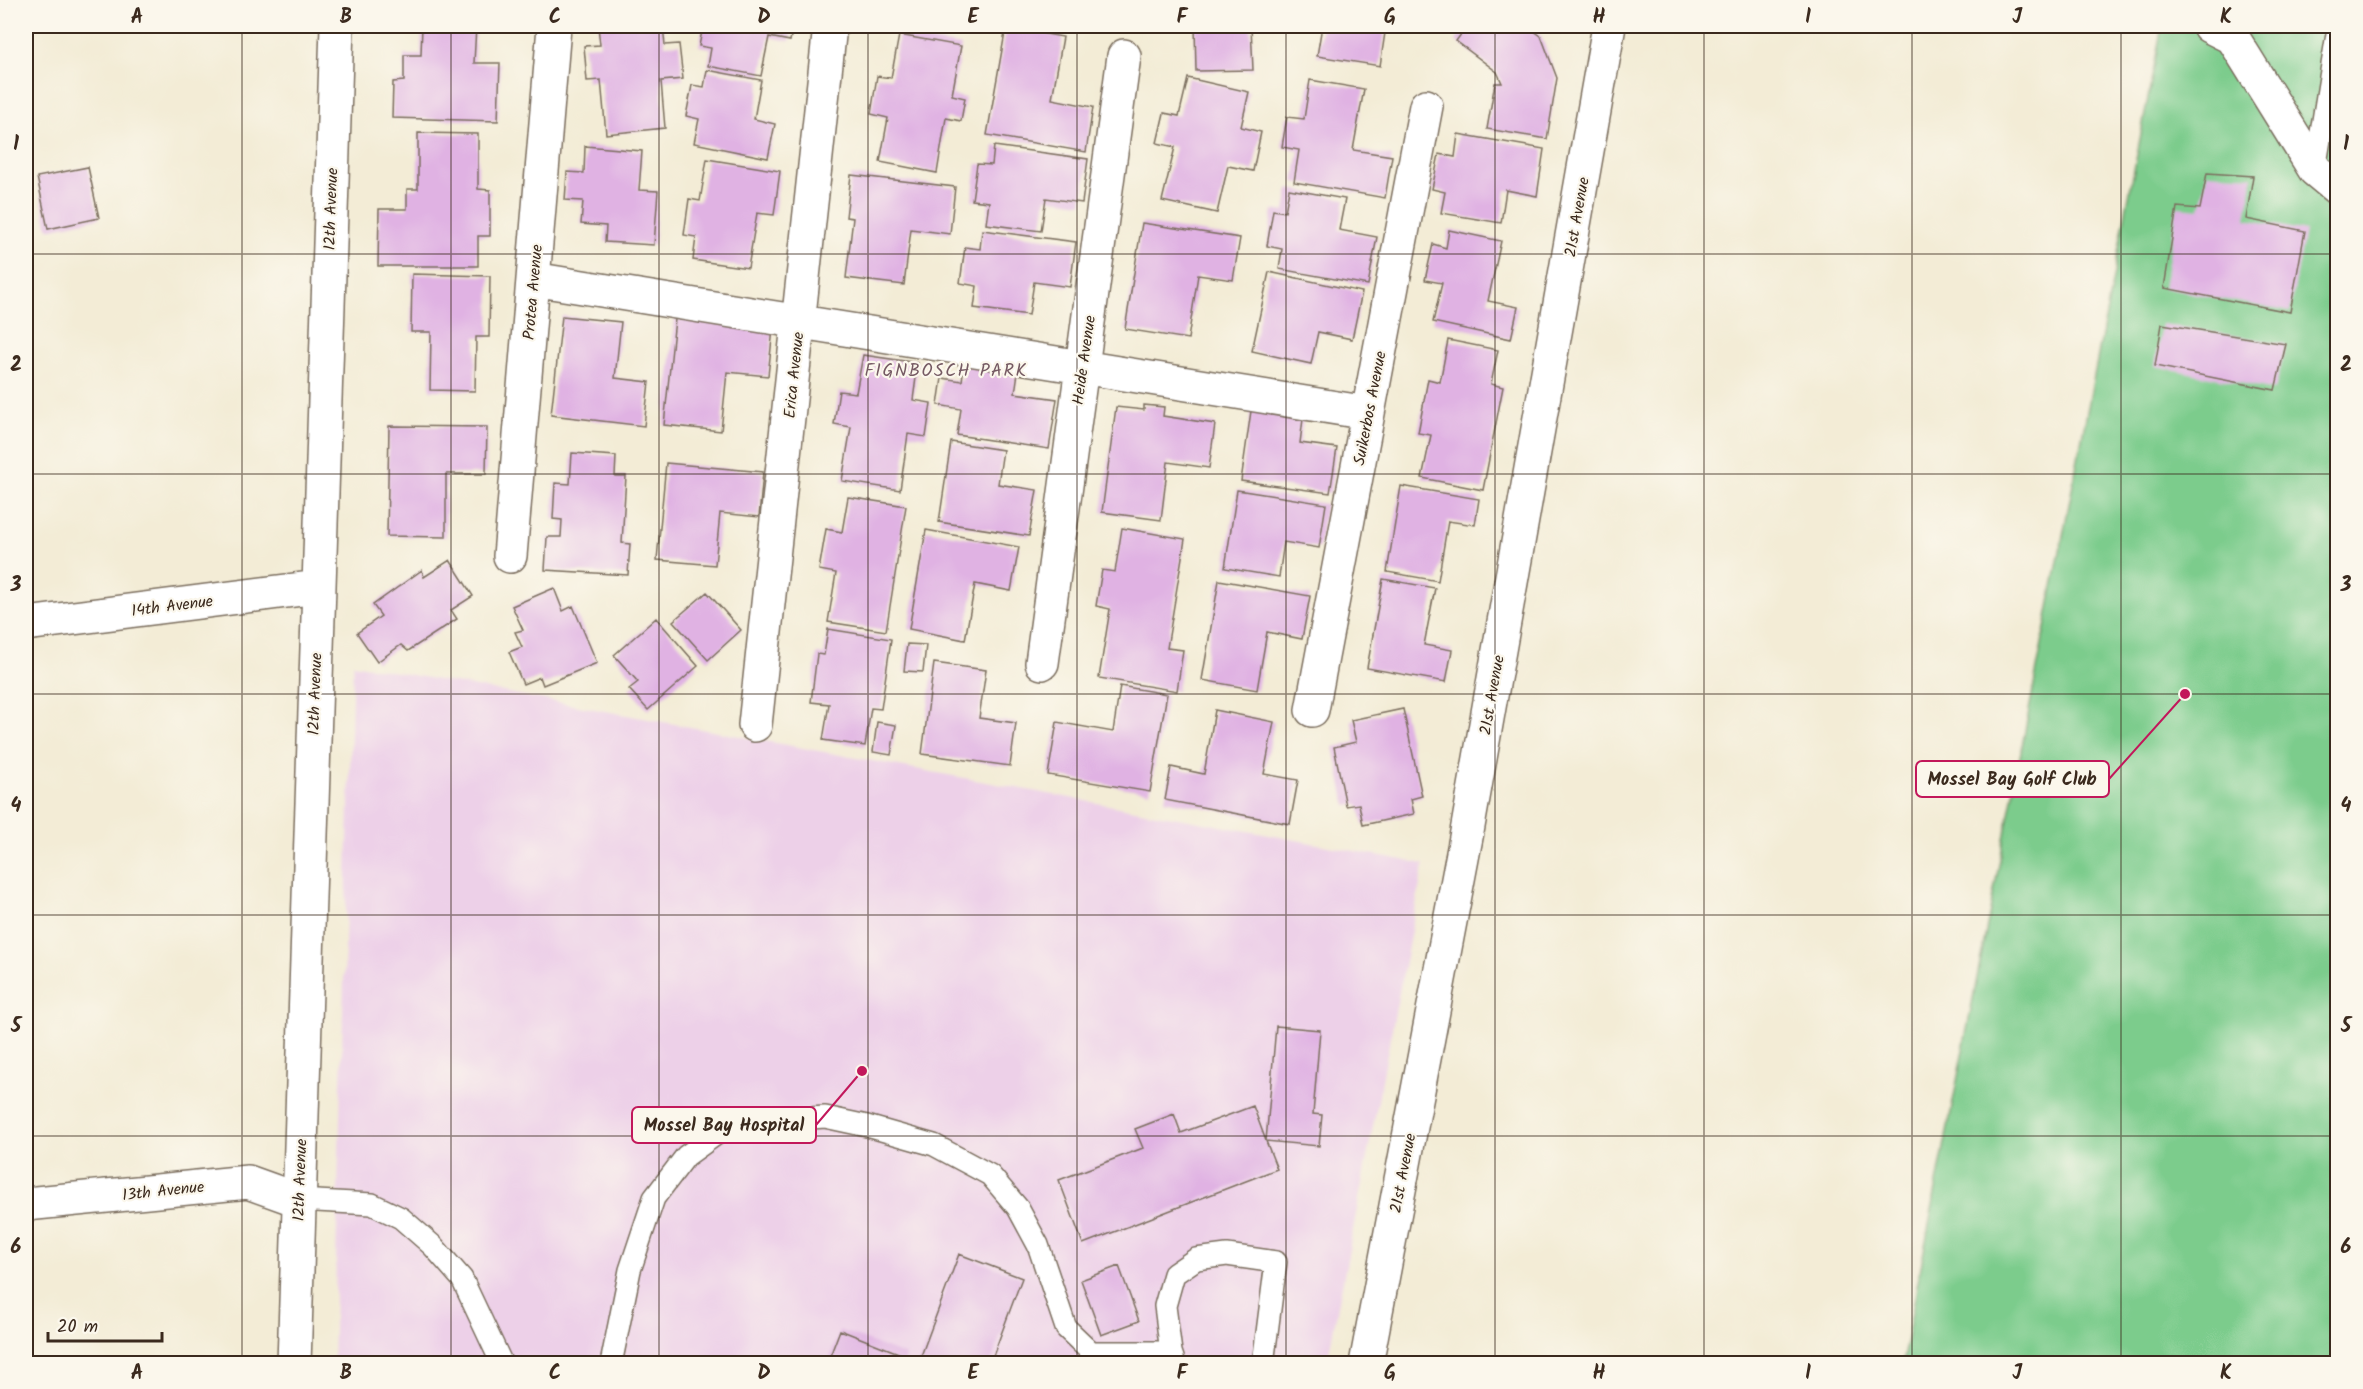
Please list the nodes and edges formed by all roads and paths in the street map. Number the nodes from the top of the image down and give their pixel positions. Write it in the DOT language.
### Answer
graph roads {
  1 [pos="337,26"];
  2 [pos="830,26"];
  3 [pos="1609,26"];
  4 [pos="2209,26"];
  5 [pos="554,27"];
  6 [pos="2337,28"];
  7 [pos="1124,56"];
  8 [pos="1426,106"];
  9 [pos="2326,179"];
  10 [pos="533,279"];
  11 [pos="798,322"];
  12 [pos="1082,367"];
  13 [pos="1368,413"];
  14 [pos="510,556"];
  15 [pos="318,586"];
  16 [pos="26,624"];
  17 [pos="1042,663"];
  18 [pos="1312,710"];
  19 [pos="755,725"];
  20 [pos="298,1200"];
  21 [pos="26,1204"];
  22 [pos="1173,1358"];
  23 [pos="294,1364"];
  24 [pos="502,1364"];
  25 [pos="611,1364"];
  26 [pos="1263,1364"];
  27 [pos="1366,1364"];
  1 -- 15 [label="street, 12th Avenue"];
  2 -- 11 [label="street, Erica Avenue"];
  3 -- 27 [label="street, 21st Avenue"];
  4 -- 9 [label="street"];
  5 -- 10 [label="street, Protea Avenue"];
  6 -- 9 [label="lane"];
  7 -- 12 [label="street, Heide Avenue"];
  8 -- 13 [label="street, Suikerbos Avenue"];
  10 -- 11 [label="street"];
  10 -- 14 [label="street, Protea Avenue"];
  11 -- 12 [label="street"];
  11 -- 19 [label="street, Erica Avenue"];
  12 -- 13 [label="street"];
  12 -- 17 [label="street, Heide Avenue"];
  13 -- 18 [label="street, Suikerbos Avenue"];
  15 -- 16 [label="street, 14th Avenue"];
  15 -- 20 [label="street, 12th Avenue"];
  20 -- 21 [label="street, 13th Avenue"];
  20 -- 23 [label="street, 12th Avenue"];
  20 -- 24 [label="lane"];
  22 -- 25 [label="lane"];
  22 -- 26 [label="lane"];
}
